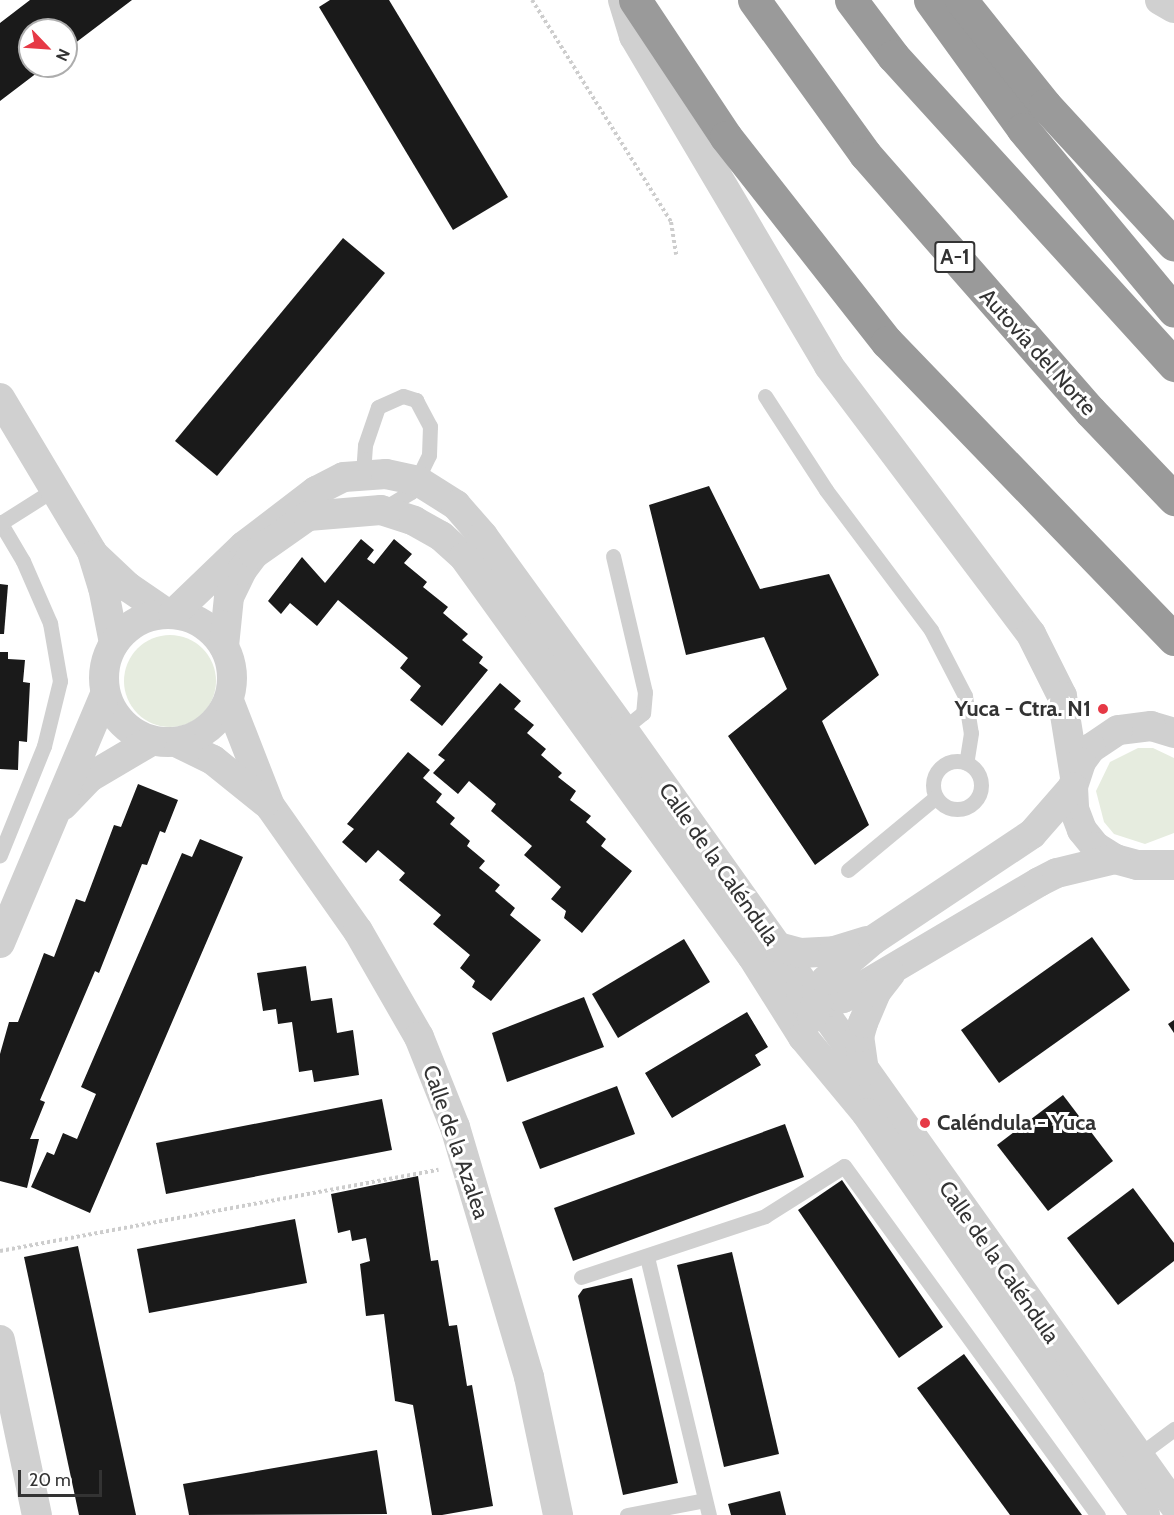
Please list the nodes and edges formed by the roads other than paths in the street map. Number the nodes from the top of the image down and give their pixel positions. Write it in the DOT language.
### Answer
graph roads {
  1 [pos="623,0"];
  2 [pos="635,0"];
  3 [pos="754,0"];
  4 [pos="851,0"];
  5 [pos="930,0"];
  6 [pos="961,0"];
  7 [pos="1160,0"];
  8 [pos="1174,8"];
  9 [pos="1174,245"];
  10 [pos="1174,311"];
  11 [pos="1174,365"];
  12 [pos="765,396"];
  13 [pos="0,398"];
  14 [pos="363,474"];
  15 [pos="418,481"];
  16 [pos="53,490"];
  17 [pos="1174,499"];
  18 [pos="381,510"];
  19 [pos="0,522"];
  20 [pos="92,552"];
  21 [pos="613,556"];
  22 [pos="170,614"];
  23 [pos="1174,639"];
  24 [pos="114,643"];
  25 [pos="224,646"];
  26 [pos="545,663"];
  27 [pos="105,694"];
  28 [pos="229,701"];
  29 [pos="622,728"];
  30 [pos="1172,730"];
  31 [pos="164,742"];
  32 [pos="966,763"];
  33 [pos="1074,782"];
  34 [pos="936,797"];
  35 [pos="270,806"];
  36 [pos="46,827"];
  37 [pos="668,841"];
  38 [pos="0,855"];
  39 [pos="1114,859"];
  40 [pos="1170,861"];
  41 [pos="848,870"];
  42 [pos="873,940"];
  43 [pos="0,943"];
  44 [pos="765,952"];
  45 [pos="891,973"];
  46 [pos="815,1005"];
  47 [pos="856,1081"];
  48 [pos="647,1257"];
  49 [pos="581,1277"];
  50 [pos="0,1340"];
  51 [pos="1076,1411"];
  52 [pos="1174,1429"];
  53 [pos="1139,1455"];
  54 [pos="1174,1505"];
  55 [pos="707,1508"];
  56 [pos="37,1515"];
  57 [pos="558,1515"];
  58 [pos="627,1515"];
  59 [pos="1098,1515"];
  60 [pos="1145,1515"];
  61 [pos="1156,1515"];
  1 -- 33 [label="street"];
  2 -- 23 [label="highway"];
  3 -- 17 [label="highway, Autovía del Norte / A-1"];
  4 -- 11 [label="highway"];
  5 -- 10 [label="highway"];
  6 -- 9 [label="highway"];
  7 -- 8 [label="street"];
  12 -- 32 [label="lane"];
  13 -- 16 [label="street"];
  14 -- 15 [label="street, Calle de la Caléndula"];
  14 -- 15 [label="lane"];
  14 -- 22 [label="street, Calle de la Caléndula"];
  15 -- 18 [label="lane"];
  15 -- 29 [label="street, Calle de la Caléndula"];
  16 -- 19 [label="lane"];
  16 -- 20 [label="street"];
  18 -- 25 [label="street, Calle de la Caléndula"];
  18 -- 26 [label="street, Calle de la Caléndula"];
  19 -- 38 [label="lane"];
  20 -- 22 [label="street"];
  20 -- 24 [label="street"];
  21 -- 29 [label="lane"];
  22 -- 24 [label="street"];
  22 -- 25 [label="street"];
  24 -- 27 [label="street"];
  25 -- 28 [label="street"];
  26 -- 29 [label="lane"];
  26 -- 37 [label="street, Calle de la Caléndula"];
  27 -- 31 [label="street"];
  27 -- 36 [label="street"];
  28 -- 31 [label="street"];
  28 -- 35 [label="street, Calle de la Azalea"];
  29 -- 37 [label="lane"];
  29 -- 44 [label="street, Calle de la Caléndula"];
  30 -- 33 [label="street"];
  31 -- 35 [label="street, Calle de la Azalea"];
  31 -- 36 [label="street"];
  32 -- 34 [label="lane"];
  32 -- 34 [label="lane"];
  33 -- 39 [label="street"];
  33 -- 42 [label="street"];
  34 -- 41 [label="lane"];
  35 -- 57 [label="street, Calle de la Azalea"];
  36 -- 43 [label="street"];
  37 -- 44 [label="street, Calle de la Caléndula"];
  39 -- 40 [label="street"];
  39 -- 45 [label="street"];
  42 -- 44 [label="street"];
  42 -- 46 [label="street"];
  44 -- 46 [label="street"];
  44 -- 47 [label="street, Calle de la Caléndula"];
  45 -- 46 [label="street"];
  45 -- 47 [label="street"];
  46 -- 47 [label="street, Calle de la Caléndula"];
  47 -- 51 [label="street, Calle de la Caléndula"];
  47 -- 53 [label="street, Calle de la Caléndula"];
  48 -- 49 [label="lane"];
  48 -- 55 [label="lane"];
  48 -- 59 [label="lane"];
  50 -- 56 [label="street"];
  51 -- 53 [label="lane"];
  51 -- 60 [label="street, Calle de la Caléndula"];
  52 -- 53 [label="lane"];
  53 -- 54 [label="street, Calle de la Caléndula"];
  53 -- 61 [label="lane"];
  55 -- 58 [label="lane"];
}
